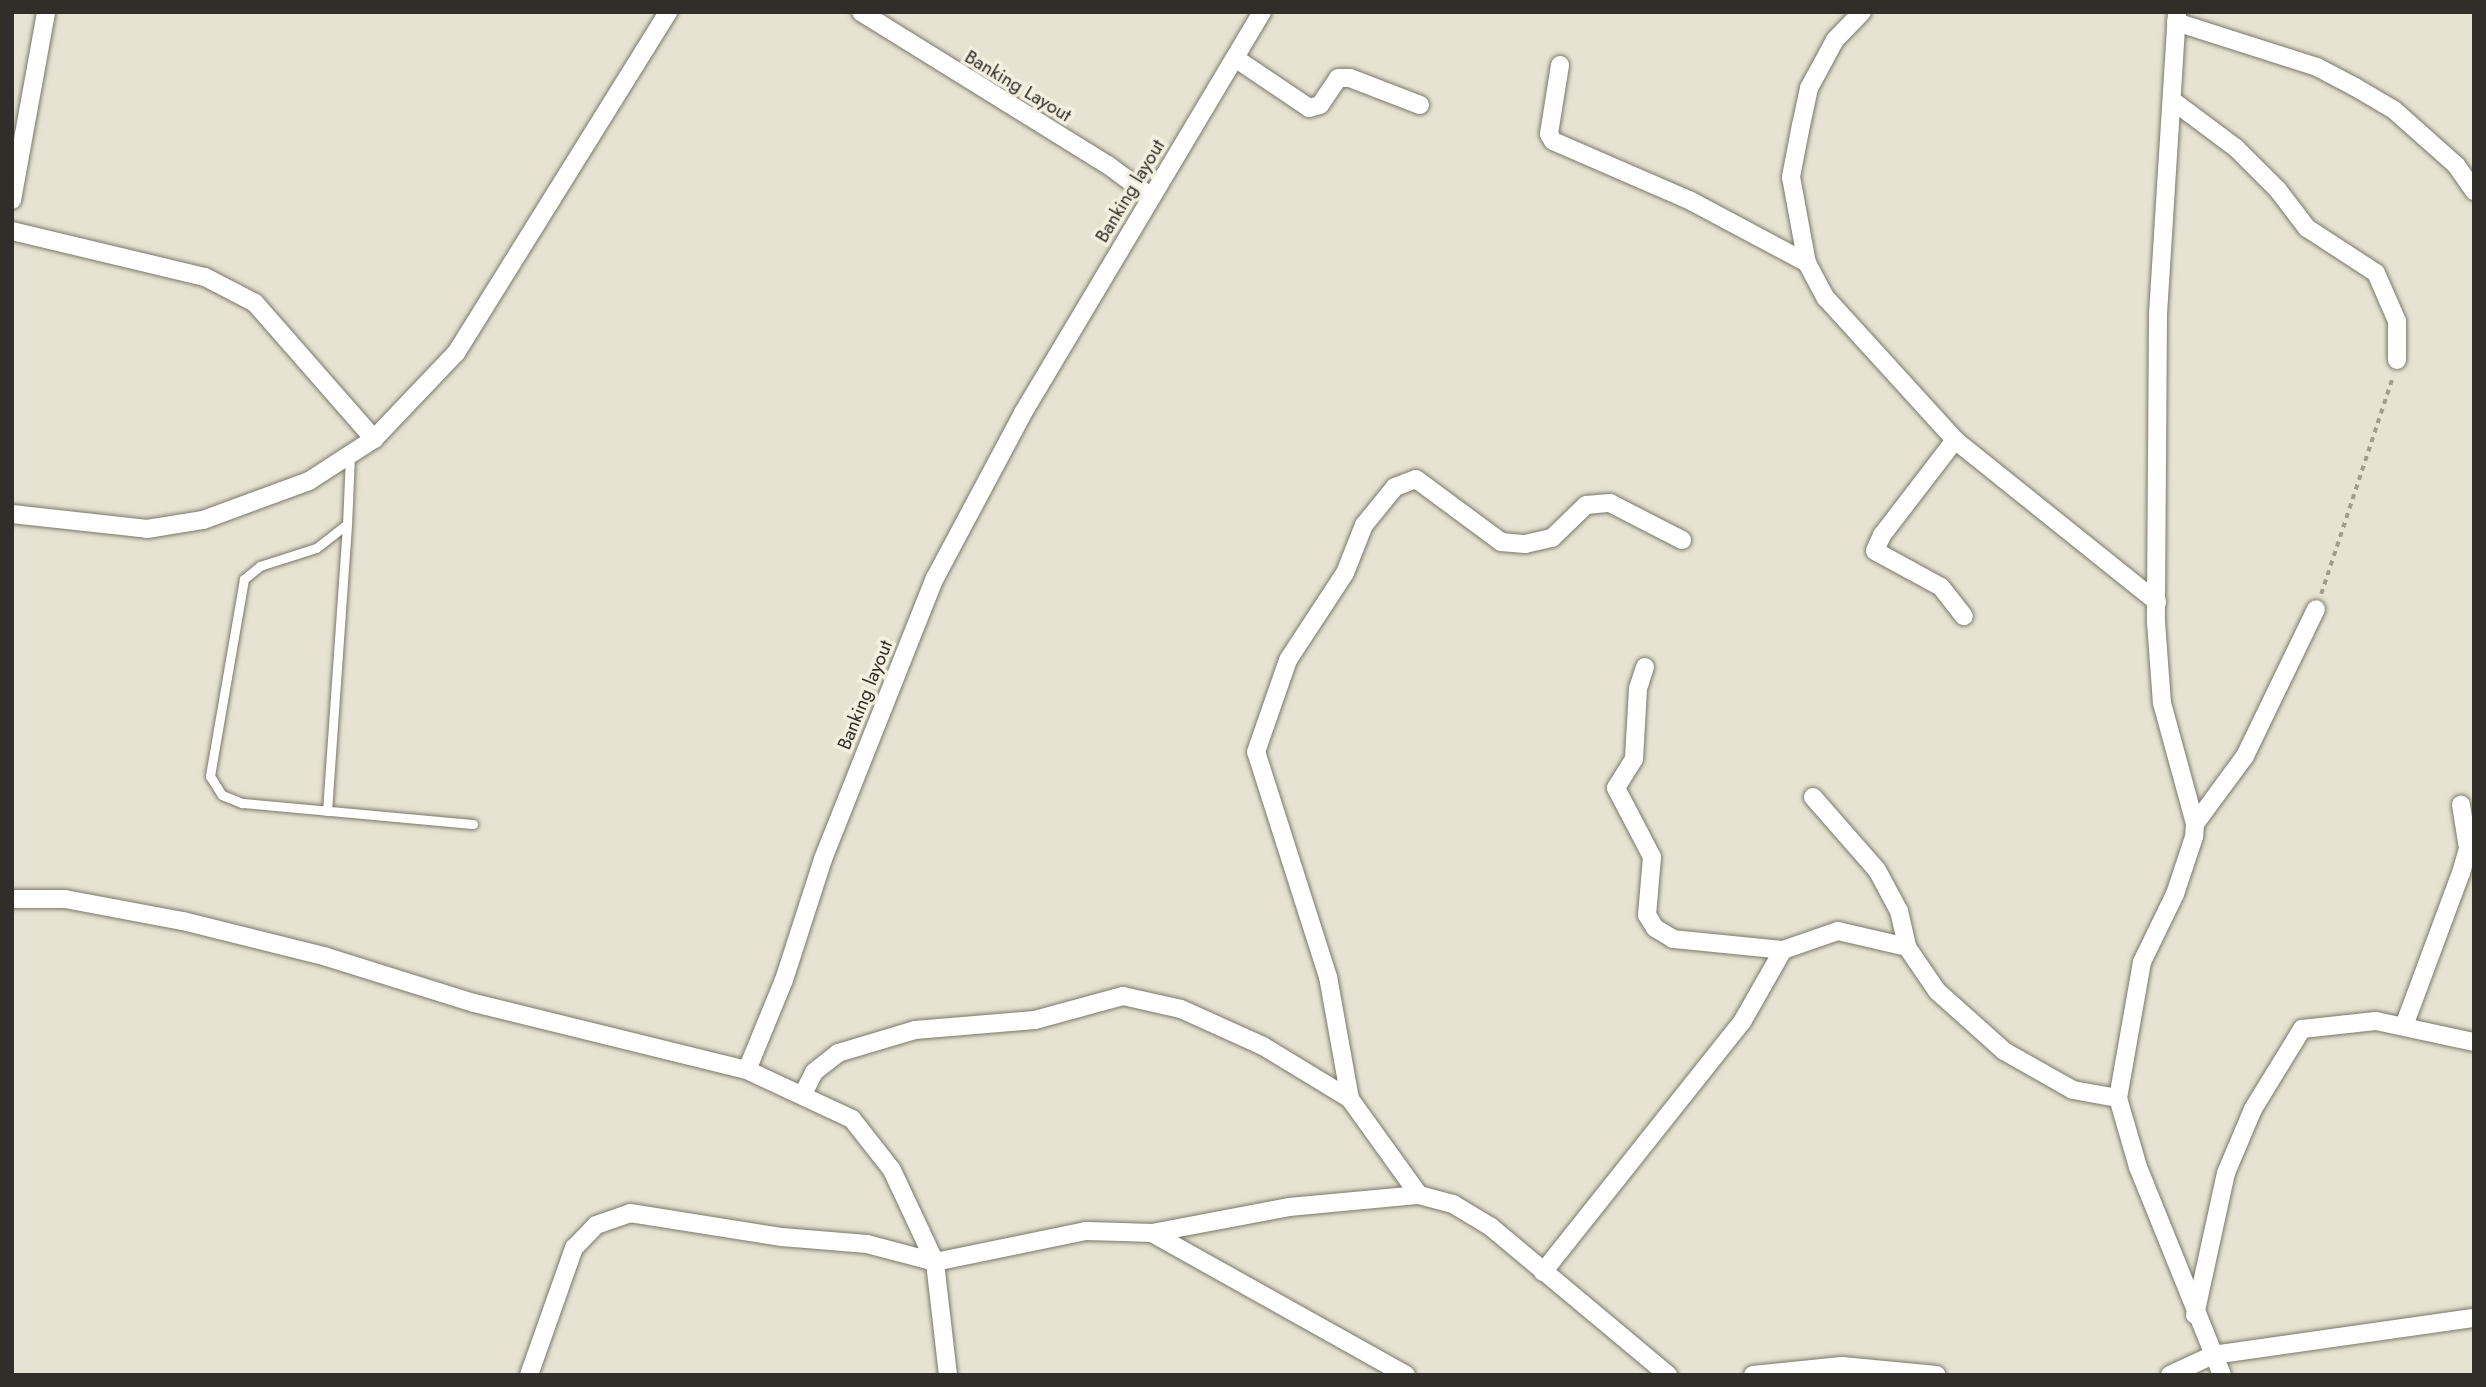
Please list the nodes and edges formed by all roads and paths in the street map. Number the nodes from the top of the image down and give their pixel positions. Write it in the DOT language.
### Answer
graph roads {
  1 [pos="46,12"];
  2 [pos="668,12"];
  3 [pos="861,12"];
  4 [pos="1262,12"];
  5 [pos="1862,12"];
  6 [pos="2176,17"];
  7 [pos="1235,58"];
  8 [pos="1560,65"];
  9 [pos="2173,101"];
  10 [pos="1420,105"];
  11 [pos="2474,191"];
  12 [pos="1151,197"];
  13 [pos="12,200"];
  14 [pos="12,231"];
  15 [pos="1807,263"];
  16 [pos="2398,360"];
  17 [pos="374,439"];
  18 [pos="1955,440"];
  19 [pos="351,454"];
  20 [pos="12,514"];
  21 [pos="347,524"];
  22 [pos="1682,540"];
  23 [pos="2157,602"];
  24 [pos="2316,609"];
  25 [pos="1964,616"];
  26 [pos="1645,667"];
  27 [pos="1813,797"];
  28 [pos="2461,805"];
  29 [pos="327,811"];
  30 [pos="473,824"];
  31 [pos="2194,824"];
  32 [pos="12,899"];
  33 [pos="1907,947"];
  34 [pos="1783,950"];
  35 [pos="2404,1026"];
  36 [pos="2474,1042"];
  37 [pos="747,1070"];
  38 [pos="803,1094"];
  39 [pos="2118,1098"];
  40 [pos="1350,1100"];
  41 [pos="1419,1195"];
  42 [pos="1152,1233"];
  43 [pos="935,1262"];
  44 [pos="1543,1272"];
  45 [pos="2195,1316"];
  46 [pos="2474,1318"];
  47 [pos="2213,1355"];
  48 [pos="529,1375"];
  49 [pos="948,1375"];
  50 [pos="1406,1375"];
  51 [pos="1668,1375"];
  52 [pos="1753,1375"];
  53 [pos="1937,1375"];
  54 [pos="2170,1375"];
  55 [pos="2222,1375"];
  1 -- 13 [label="street"];
  2 -- 17 [label="street"];
  3 -- 12 [label="street, Banking Layout"];
  4 -- 7 [label="street, Banking layout"];
  5 -- 15 [label="street"];
  6 -- 9 [label="street"];
  6 -- 11 [label="street"];
  7 -- 10 [label="street"];
  7 -- 12 [label="street, Banking layout"];
  8 -- 15 [label="street"];
  9 -- 16 [label="street"];
  9 -- 23 [label="street"];
  12 -- 37 [label="street, Banking layout"];
  14 -- 17 [label="street"];
  15 -- 18 [label="street"];
  16 -- 24 [label="path"];
  17 -- 19 [label="street"];
  18 -- 23 [label="street"];
  18 -- 25 [label="street"];
  19 -- 20 [label="street"];
  19 -- 21 [label="lane"];
  21 -- 29 [label="lane"];
  21 -- 29 [label="lane"];
  22 -- 40 [label="street"];
  23 -- 31 [label="street"];
  24 -- 31 [label="street"];
  26 -- 34 [label="street"];
  27 -- 33 [label="street"];
  28 -- 35 [label="street"];
  29 -- 30 [label="lane"];
  31 -- 39 [label="street"];
  32 -- 37 [label="street"];
  33 -- 34 [label="street"];
  33 -- 39 [label="street"];
  34 -- 44 [label="street"];
  35 -- 36 [label="street"];
  35 -- 45 [label="street"];
  37 -- 38 [label="street"];
  38 -- 40 [label="street"];
  38 -- 43 [label="street"];
  39 -- 45 [label="street"];
  40 -- 41 [label="street"];
  41 -- 42 [label="street"];
  41 -- 44 [label="street"];
  42 -- 43 [label="street"];
  42 -- 50 [label="street"];
  43 -- 48 [label="street"];
  43 -- 49 [label="street"];
  44 -- 51 [label="street"];
  45 -- 47 [label="street"];
  46 -- 47 [label="street"];
  47 -- 54 [label="street"];
  47 -- 55 [label="street"];
  52 -- 53 [label="street"];
}
